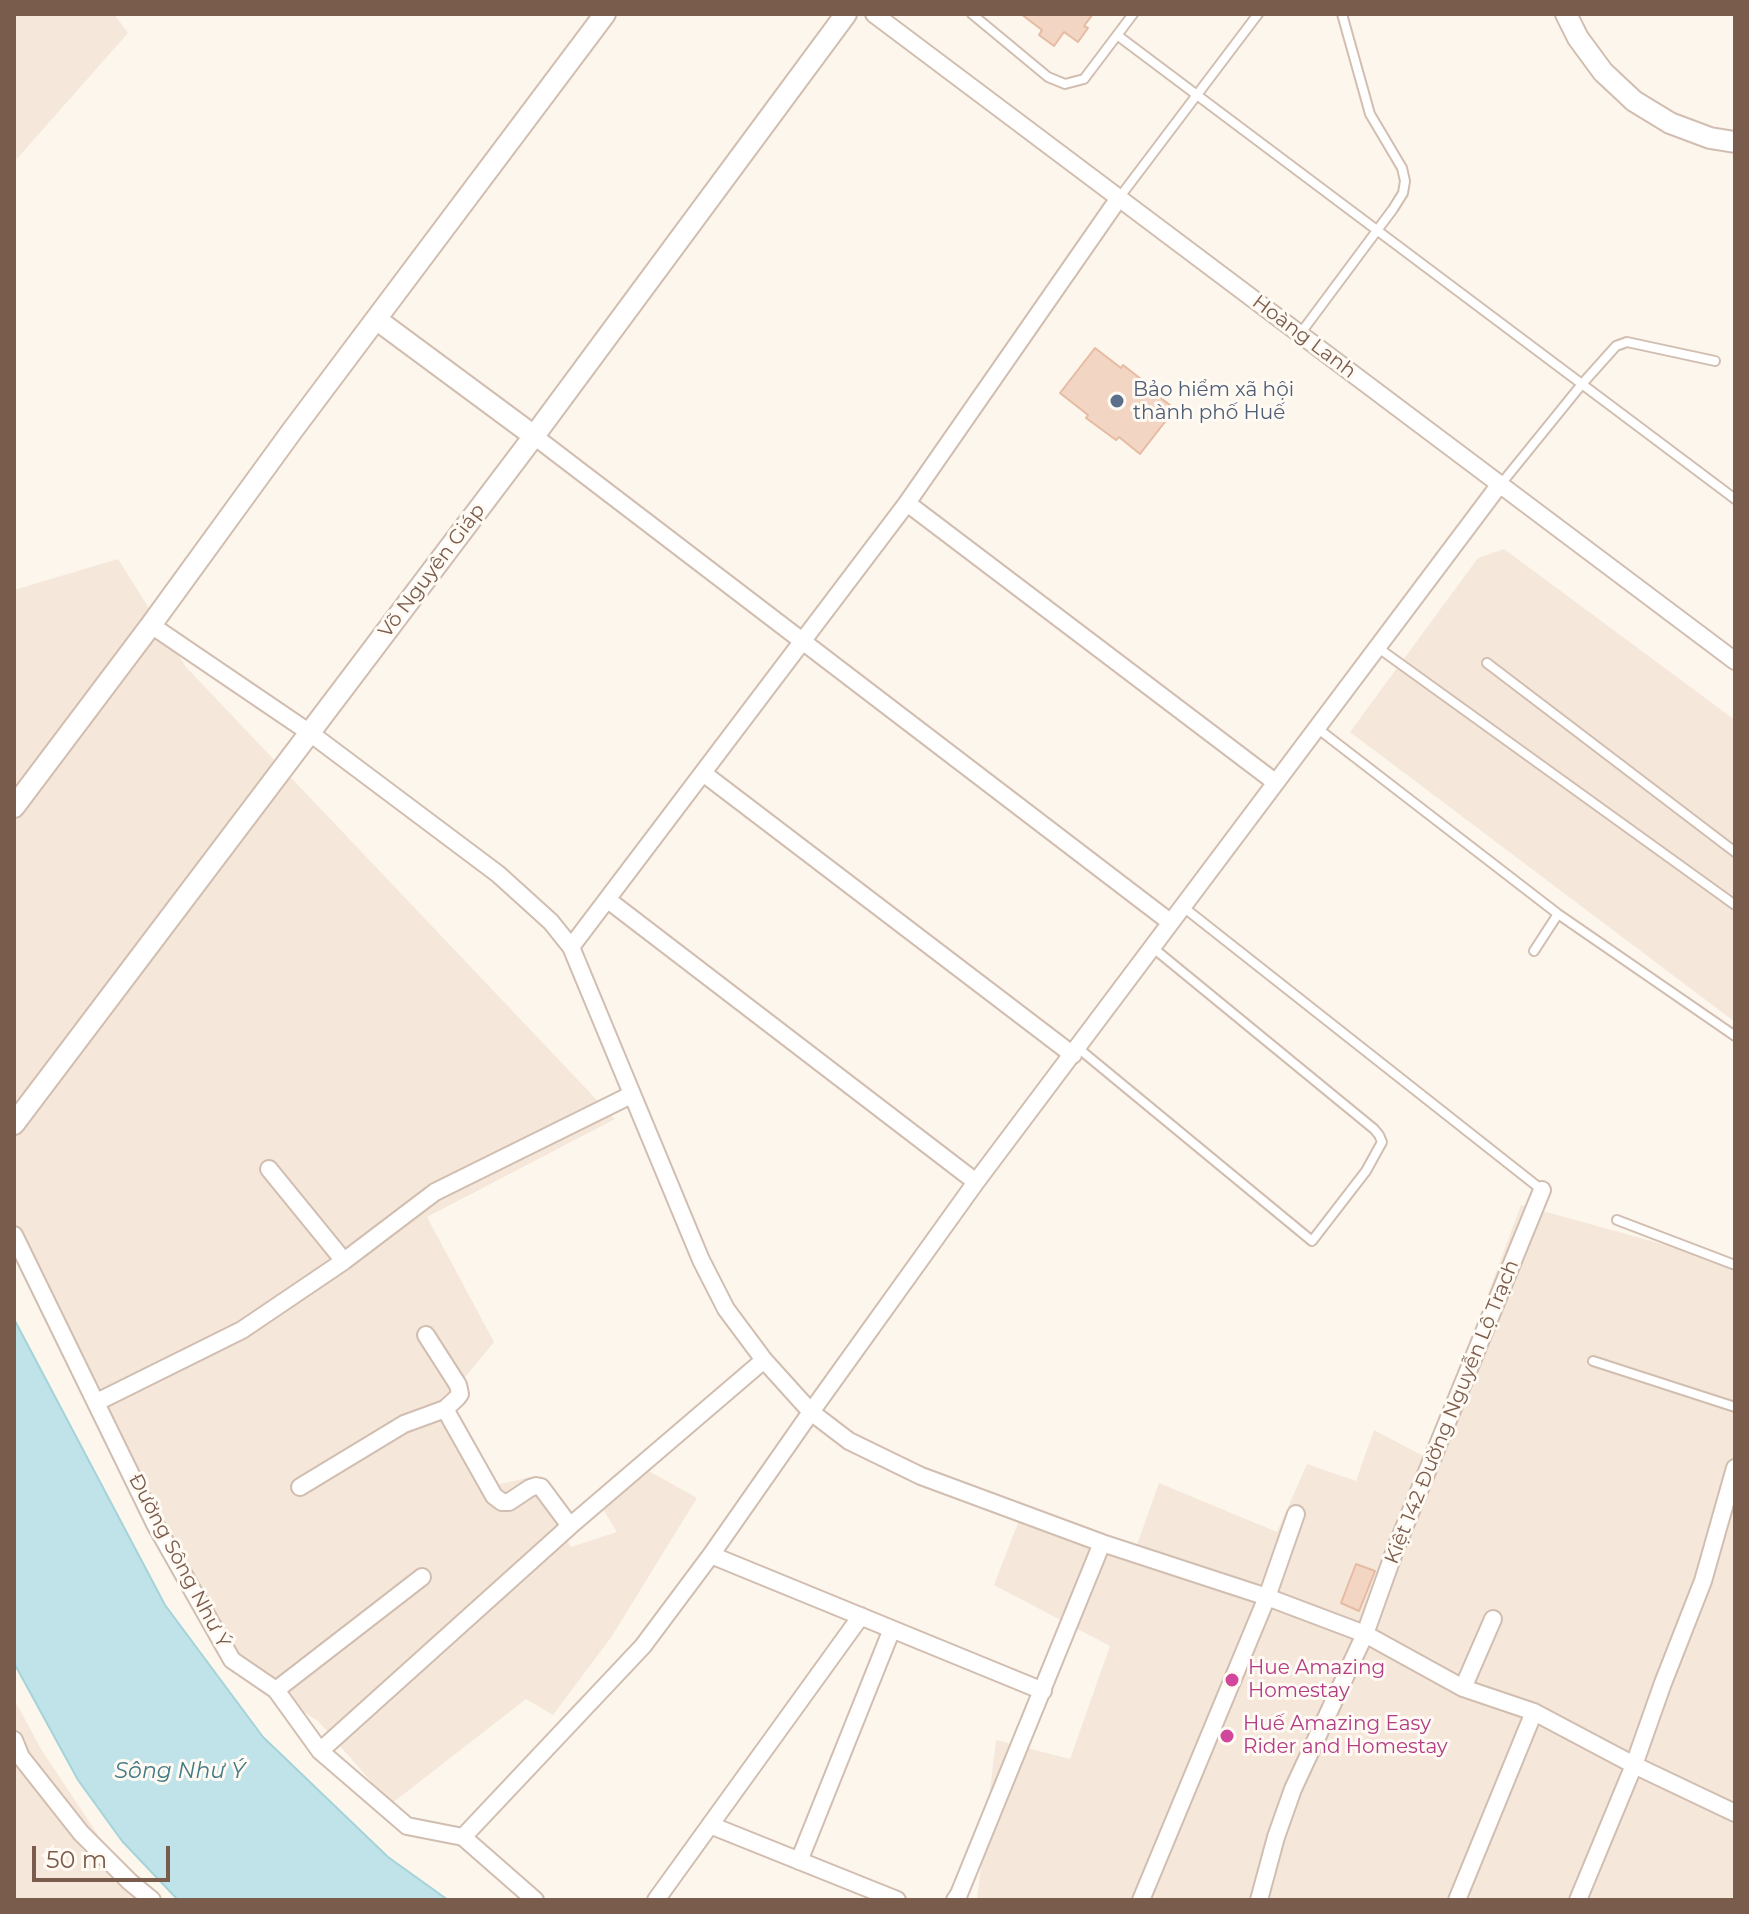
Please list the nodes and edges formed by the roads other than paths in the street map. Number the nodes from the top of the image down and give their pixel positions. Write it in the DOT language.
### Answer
graph roads {
  1 [pos="605,14"];
  2 [pos="846,14"];
  3 [pos="874,14"];
  4 [pos="972,14"];
  5 [pos="1133,14"];
  6 [pos="1258,14"];
  7 [pos="1342,14"];
  8 [pos="1566,14"];
  9 [pos="1117,35"];
  10 [pos="1197,95"];
  11 [pos="1735,142"];
  12 [pos="1119,198"];
  13 [pos="1377,230"];
  14 [pos="376,319"];
  15 [pos="1300,334"];
  16 [pos="1715,361"];
  17 [pos="1582,384"];
  18 [pos="534,436"];
  19 [pos="1500,484"];
  20 [pos="1735,499"];
  21 [pos="907,503"];
  22 [pos="151,625"];
  23 [pos="803,641"];
  24 [pos="1377,647"];
  25 [pos="1735,661"];
  26 [pos="1487,663"];
  27 [pos="1316,728"];
  28 [pos="310,733"];
  29 [pos="703,773"];
  30 [pos="1275,782"];
  31 [pos="14,807"];
  32 [pos="1735,852"];
  33 [pos="608,900"];
  34 [pos="1735,905"];
  35 [pos="1182,906"];
  36 [pos="1558,914"];
  37 [pos="1170,922"];
  38 [pos="571,947"];
  39 [pos="1151,947"];
  40 [pos="1534,951"];
  41 [pos="1735,1036"];
  42 [pos="1075,1051"];
  43 [pos="631,1095"];
  44 [pos="14,1124"];
  45 [pos="269,1169"];
  46 [pos="976,1182"];
  47 [pos="1542,1190"];
  48 [pos="1617,1220"];
  49 [pos="14,1235"];
  50 [pos="344,1261"];
  51 [pos="1735,1265"];
  52 [pos="426,1335"];
  53 [pos="764,1360"];
  54 [pos="1593,1361"];
  55 [pos="97,1402"];
  56 [pos="1735,1407"];
  57 [pos="445,1409"];
  58 [pos="811,1412"];
  59 [pos="1735,1468"];
  60 [pos="300,1487"];
  61 [pos="1296,1514"];
  62 [pos="570,1526"];
  63 [pos="1102,1543"];
  64 [pos="711,1555"];
  65 [pos="422,1577"];
  66 [pos="1267,1597"];
  67 [pos="861,1616"];
  68 [pos="1493,1619"];
  69 [pos="892,1629"];
  70 [pos="1365,1634"];
  71 [pos="1463,1688"];
  72 [pos="276,1690"];
  73 [pos="1043,1691"];
  74 [pos="1534,1712"];
  75 [pos="14,1740"];
  76 [pos="320,1751"];
  77 [pos="18,1761"];
  78 [pos="1634,1765"];
  79 [pos="1735,1813"];
  80 [pos="710,1825"];
  81 [pos="463,1837"];
  82 [pos="799,1861"];
  83 [pos="152,1900"];
  84 [pos="535,1900"];
  85 [pos="656,1900"];
  86 [pos="897,1900"];
  87 [pos="955,1900"];
  88 [pos="1141,1900"];
  89 [pos="1259,1900"];
  90 [pos="1457,1900"];
  91 [pos="1578,1900"];
  1 -- 14 [label="street"];
  2 -- 18 [label="street, Võ Nguyên Giáp"];
  3 -- 12 [label="street, Hoàng Lanh"];
  4 -- 9 [label="lane"];
  5 -- 9 [label="lane"];
  6 -- 10 [label="lane"];
  7 -- 13 [label="lane"];
  8 -- 11 [label="street"];
  9 -- 10 [label="lane"];
  10 -- 12 [label="lane"];
  10 -- 13 [label="lane"];
  12 -- 15 [label="street, Hoàng Lanh"];
  12 -- 21 [label="street"];
  13 -- 15 [label="lane"];
  13 -- 17 [label="lane"];
  14 -- 18 [label="street"];
  14 -- 22 [label="street"];
  15 -- 19 [label="street, Hoàng Lanh"];
  16 -- 17 [label="lane"];
  17 -- 19 [label="lane"];
  17 -- 20 [label="lane"];
  18 -- 23 [label="street"];
  18 -- 28 [label="street, Võ Nguyên Giáp"];
  19 -- 24 [label="street"];
  19 -- 25 [label="street, Hoàng Lanh"];
  21 -- 23 [label="street"];
  21 -- 30 [label="street"];
  22 -- 28 [label="street"];
  22 -- 31 [label="street"];
  23 -- 29 [label="street"];
  23 -- 37 [label="street"];
  24 -- 27 [label="street"];
  24 -- 34 [label="lane"];
  26 -- 32 [label="lane"];
  27 -- 30 [label="street"];
  27 -- 36 [label="lane"];
  28 -- 38 [label="street"];
  28 -- 44 [label="street, Võ Nguyên Giáp"];
  29 -- 33 [label="street"];
  29 -- 42 [label="street"];
  30 -- 35 [label="street"];
  33 -- 38 [label="street"];
  33 -- 46 [label="street"];
  35 -- 37 [label="street"];
  35 -- 47 [label="lane"];
  36 -- 40 [label="lane"];
  36 -- 41 [label="lane"];
  37 -- 39 [label="street"];
  38 -- 43 [label="street"];
  39 -- 42 [label="street"];
  39 -- 42 [label="lane"];
  42 -- 46 [label="street"];
  43 -- 50 [label="street"];
  43 -- 53 [label="street"];
  45 -- 50 [label="street"];
  46 -- 58 [label="street"];
  47 -- 70 [label="street, Kiệt 142 Đường Nguyễn Lộ Trạch"];
  48 -- 51 [label="lane"];
  49 -- 55 [label="street, Đường Sông Như Ý"];
  50 -- 55 [label="street"];
  52 -- 57 [label="street"];
  53 -- 58 [label="street"];
  53 -- 62 [label="street"];
  54 -- 56 [label="lane"];
  55 -- 72 [label="street, Đường Sông Như Ý"];
  57 -- 60 [label="street"];
  57 -- 62 [label="street"];
  58 -- 63 [label="street"];
  58 -- 64 [label="street"];
  59 -- 78 [label="street"];
  61 -- 66 [label="street"];
  62 -- 76 [label="street"];
  63 -- 66 [label="street"];
  63 -- 73 [label="street"];
  64 -- 67 [label="street"];
  64 -- 81 [label="street"];
  65 -- 72 [label="street"];
  66 -- 70 [label="street"];
  66 -- 88 [label="street"];
  67 -- 69 [label="street"];
  67 -- 80 [label="street"];
  68 -- 71 [label="street"];
  69 -- 73 [label="street"];
  69 -- 82 [label="street"];
  70 -- 71 [label="street"];
  70 -- 89 [label="street, Kiệt 142 Đường Nguyễn Lộ Trạch"];
  71 -- 74 [label="street"];
  72 -- 76 [label="street, Đường Sông Như Ý"];
  73 -- 87 [label="street"];
  74 -- 78 [label="street"];
  74 -- 90 [label="street"];
  75 -- 77 [label="street"];
  76 -- 81 [label="street, Đường Sông Như Ý"];
  77 -- 83 [label="street"];
  78 -- 79 [label="street"];
  78 -- 91 [label="street"];
  80 -- 82 [label="street"];
  80 -- 85 [label="street"];
  81 -- 84 [label="street"];
  82 -- 86 [label="street"];
}
